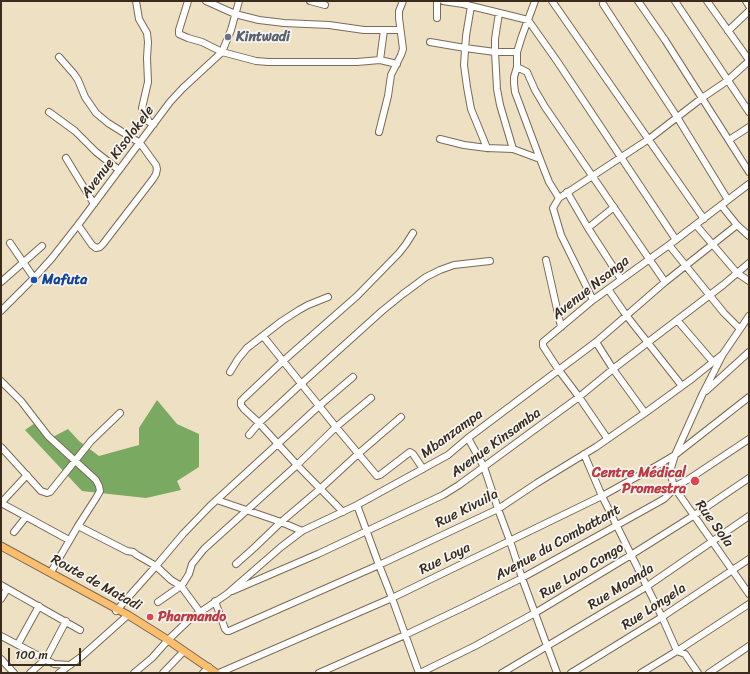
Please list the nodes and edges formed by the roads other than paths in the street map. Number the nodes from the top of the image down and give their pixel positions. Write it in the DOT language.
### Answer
graph roads {
  1 [pos="136,1"];
  2 [pos="188,1"];
  3 [pos="206,1"];
  4 [pos="239,1"];
  5 [pos="310,1"];
  6 [pos="403,1"];
  7 [pos="437,1"];
  8 [pos="443,1"];
  9 [pos="535,1"];
  10 [pos="552,1"];
  11 [pos="638,1"];
  12 [pos="675,1"];
  13 [pos="707,1"];
  14 [pos="746,1"];
  15 [pos="463,3"];
  16 [pos="603,4"];
  17 [pos="325,5"];
  18 [pos="472,6"];
  19 [pos="749,6"];
  20 [pos="749,11"];
  21 [pos="499,13"];
  22 [pos="235,14"];
  23 [pos="437,18"];
  24 [pos="528,20"];
  25 [pos="384,30"];
  26 [pos="400,30"];
  27 [pos="728,31"];
  28 [pos="430,42"];
  29 [pos="465,48"];
  30 [pos="222,52"];
  31 [pos="494,52"];
  32 [pos="517,52"];
  33 [pos="59,57"];
  34 [pos="380,60"];
  35 [pos="749,61"];
  36 [pos="397,64"];
  37 [pos="517,66"];
  38 [pos="727,81"];
  39 [pos="702,98"];
  40 [pos="49,112"];
  41 [pos="749,112"];
  42 [pos="677,117"];
  43 [pos="154,124"];
  44 [pos="749,127"];
  45 [pos="378,132"];
  46 [pos="440,139"];
  47 [pos="649,139"];
  48 [pos="729,140"];
  49 [pos="140,143"];
  50 [pos="487,148"];
  51 [pos="513,149"];
  52 [pos="622,157"];
  53 [pos="66,158"];
  54 [pos="540,159"];
  55 [pos="119,170"];
  56 [pos="749,172"];
  57 [pos="593,176"];
  58 [pos="749,184"];
  59 [pos="567,192"];
  60 [pos="559,198"];
  61 [pos="728,200"];
  62 [pos="94,204"];
  63 [pos="721,205"];
  64 [pos="614,207"];
  65 [pos="704,219"];
  66 [pos="737,224"];
  67 [pos="696,225"];
  68 [pos="78,226"];
  69 [pos="588,228"];
  70 [pos="413,233"];
  71 [pos="749,236"];
  72 [pos="676,240"];
  73 [pos="10,243"];
  74 [pos="713,244"];
  75 [pos="669,245"];
  76 [pos="42,246"];
  77 [pos="649,259"];
  78 [pos="546,260"];
  79 [pos="490,261"];
  80 [pos="23,263"];
  81 [pos="749,263"];
  82 [pos="686,266"];
  83 [pos="737,273"];
  84 [pos="34,278"];
  85 [pos="621,279"];
  86 [pos="749,281"];
  87 [pos="1,282"];
  88 [pos="665,282"];
  89 [pos="608,289"];
  90 [pos="710,295"];
  91 [pos="328,297"];
  92 [pos="593,300"];
  93 [pos="1,311"];
  94 [pos="626,315"];
  95 [pos="749,316"];
  96 [pos="677,320"];
  97 [pos="561,327"];
  98 [pos="740,329"];
  99 [pos="263,336"];
  100 [pos="596,342"];
  101 [pos="648,343"];
  102 [pos="749,352"];
  103 [pos="723,354"];
  104 [pos="282,362"];
  105 [pos="713,362"];
  106 [pos="558,369"];
  107 [pos="613,369"];
  108 [pos="230,372"];
  109 [pos="353,377"];
  110 [pos="1,381"];
  111 [pos="301,384"];
  112 [pos="682,386"];
  113 [pos="703,393"];
  114 [pos="579,397"];
  115 [pos="749,397"];
  116 [pos="371,398"];
  117 [pos="319,406"];
  118 [pos="120,413"];
  119 [pos="645,413"];
  120 [pos="401,417"];
  121 [pos="259,423"];
  122 [pos="336,427"];
  123 [pos="249,435"];
  124 [pos="468,438"];
  125 [pos="607,438"];
  126 [pos="749,439"];
  127 [pos="278,444"];
  128 [pos="1,447"];
  129 [pos="358,454"];
  130 [pos="584,454"];
  131 [pos="675,455"];
  132 [pos="76,461"];
  133 [pos="297,465"];
  134 [pos="484,467"];
  135 [pos="423,469"];
  136 [pos="27,475"];
  137 [pos="749,478"];
  138 [pos="674,487"];
  139 [pos="320,489"];
  140 [pos="602,496"];
  141 [pos="217,500"];
  142 [pos="1,503"];
  143 [pos="357,505"];
  144 [pos="498,509"];
  145 [pos="248,510"];
  146 [pos="343,512"];
  147 [pos="693,516"];
  148 [pos="749,516"];
  149 [pos="26,517"];
  150 [pos="281,522"];
  151 [pos="616,525"];
  152 [pos="78,526"];
  153 [pos="302,531"];
  154 [pos="366,531"];
  155 [pos="14,532"];
  156 [pos="69,540"];
  157 [pos="510,541"];
  158 [pos="712,541"];
  159 [pos="1,546"];
  160 [pos="631,556"];
  161 [pos="749,559"];
  162 [pos="236,564"];
  163 [pos="379,565"];
  164 [pos="156,566"];
  165 [pos="733,570"];
  166 [pos="51,572"];
  167 [pos="522,578"];
  168 [pos="1,585"];
  169 [pos="180,586"];
  170 [pos="646,586"];
  171 [pos="7,589"];
  172 [pos="227,594"];
  173 [pos="749,594"];
  174 [pos="392,598"];
  175 [pos="1,599"];
  176 [pos="215,601"];
  177 [pos="158,602"];
  178 [pos="749,604"];
  179 [pos="38,606"];
  180 [pos="116,610"];
  181 [pos="200,612"];
  182 [pos="535,613"];
  183 [pos="128,615"];
  184 [pos="662,617"];
  185 [pos="66,621"];
  186 [pos="80,630"];
  187 [pos="405,635"];
  188 [pos="3,637"];
  189 [pos="168,640"];
  190 [pos="1,644"];
  191 [pos="18,644"];
  192 [pos="547,646"];
  193 [pos="749,646"];
  194 [pos="184,651"];
  195 [pos="677,651"];
  196 [pos="1,659"];
  197 [pos="46,659"];
  198 [pos="70,664"];
  199 [pos="209,667"];
  200 [pos="14,673"];
  201 [pos="30,673"];
  202 [pos="59,673"];
  203 [pos="134,673"];
  204 [pos="163,673"];
  205 [pos="203,673"];
  206 [pos="216,673"];
  207 [pos="219,673"];
  208 [pos="319,673"];
  209 [pos="420,673"];
  210 [pos="502,673"];
  211 [pos="557,673"];
  212 [pos="571,673"];
  213 [pos="641,673"];
  214 [pos="698,673"];
  215 [pos="709,673"];
  1 -- 43 [label="street"];
  2 -- 30 [label="street"];
  3 -- 22 [label="street"];
  4 -- 22 [label="street, Avenue Kisolokele"];
  5 -- 17 [label="street"];
  6 -- 26 [label="street"];
  7 -- 23 [label="street"];
  8 -- 15 [label="street"];
  9 -- 24 [label="street"];
  10 -- 47 [label="street"];
  11 -- 39 [label="street"];
  12 -- 38 [label="street"];
  13 -- 27 [label="street"];
  14 -- 19 [label="street"];
  15 -- 18 [label="street"];
  16 -- 42 [label="street"];
  18 -- 21 [label="street"];
  18 -- 29 [label="street"];
  20 -- 27 [label="street"];
  21 -- 24 [label="street"];
  21 -- 31 [label="street"];
  22 -- 25 [label="street"];
  22 -- 30 [label="street, Avenue Kisolokele"];
  24 -- 32 [label="street"];
  24 -- 52 [label="street"];
  25 -- 26 [label="street"];
  25 -- 34 [label="street"];
  26 -- 36 [label="street"];
  27 -- 35 [label="street"];
  28 -- 29 [label="street"];
  29 -- 31 [label="street"];
  29 -- 50 [label="street"];
  30 -- 34 [label="street"];
  30 -- 43 [label="street, Avenue Kisolokele"];
  31 -- 32 [label="street"];
  31 -- 51 [label="street"];
  32 -- 37 [label="street"];
  33 -- 49 [label="street"];
  34 -- 36 [label="street"];
  35 -- 38 [label="street"];
  36 -- 45 [label="street"];
  37 -- 54 [label="street"];
  37 -- 57 [label="street"];
  38 -- 39 [label="street"];
  38 -- 41 [label="street"];
  39 -- 42 [label="street"];
  39 -- 48 [label="street"];
  40 -- 55 [label="street"];
  42 -- 47 [label="street"];
  42 -- 61 [label="street"];
  43 -- 49 [label="street, Avenue Kisolokele"];
  44 -- 48 [label="street"];
  46 -- 50 [label="street"];
  47 -- 52 [label="street"];
  47 -- 65 [label="street"];
  48 -- 56 [label="street"];
  49 -- 55 [label="street, Avenue Kisolokele"];
  49 -- 68 [label="street"];
  50 -- 51 [label="street"];
  51 -- 54 [label="street"];
  52 -- 57 [label="street"];
  52 -- 72 [label="street"];
  53 -- 62 [label="street"];
  54 -- 60 [label="street"];
  55 -- 62 [label="street, Avenue Kisolokele"];
  57 -- 59 [label="street"];
  57 -- 64 [label="street"];
  58 -- 61 [label="street, Avenue Nsanga"];
  59 -- 60 [label="street"];
  59 -- 69 [label="street"];
  60 -- 92 [label="street"];
  61 -- 63 [label="street, Avenue Nsanga"];
  62 -- 68 [label="street, Avenue Kisolokele"];
  63 -- 65 [label="street, Avenue Nsanga"];
  63 -- 66 [label="street"];
  64 -- 69 [label="street"];
  64 -- 77 [label="street"];
  65 -- 67 [label="street, Avenue Nsanga"];
  66 -- 71 [label="street"];
  66 -- 74 [label="street, Mbanzampa"];
  67 -- 72 [label="street, Avenue Nsanga"];
  67 -- 74 [label="street"];
  68 -- 84 [label="street, Avenue Kisolokele"];
  69 -- 85 [label="street"];
  70 -- 104 [label="street"];
  72 -- 75 [label="street, Avenue Nsanga"];
  73 -- 80 [label="street"];
  74 -- 82 [label="street, Mbanzampa"];
  74 -- 83 [label="street"];
  75 -- 77 [label="street, Avenue Nsanga"];
  75 -- 82 [label="street"];
  76 -- 80 [label="street"];
  77 -- 85 [label="street, Avenue Nsanga"];
  77 -- 88 [label="street"];
  78 -- 97 [label="street"];
  79 -- 111 [label="street"];
  80 -- 84 [label="street"];
  80 -- 87 [label="street"];
  81 -- 83 [label="street, Avenue Kinsamba"];
  82 -- 88 [label="street, Mbanzampa"];
  82 -- 90 [label="street"];
  83 -- 86 [label="street"];
  83 -- 90 [label="street, Avenue Kinsamba"];
  84 -- 93 [label="street, Avenue Kisolokele"];
  85 -- 89 [label="street, Avenue Nsanga"];
  88 -- 94 [label="street, Mbanzampa"];
  89 -- 92 [label="street, Avenue Nsanga"];
  89 -- 94 [label="street"];
  90 -- 96 [label="street, Avenue Kinsamba"];
  90 -- 98 [label="street"];
  91 -- 99 [label="street"];
  92 -- 97 [label="street, Avenue Nsanga"];
  94 -- 100 [label="street, Mbanzampa"];
  94 -- 101 [label="street"];
  95 -- 98 [label="street"];
  96 -- 101 [label="street, Avenue Kinsamba"];
  96 -- 105 [label="street"];
  97 -- 106 [label="street, Avenue Nsanga"];
  98 -- 103 [label="street"];
  99 -- 104 [label="street"];
  99 -- 108 [label="street"];
  100 -- 106 [label="street, Mbanzampa"];
  100 -- 107 [label="street"];
  101 -- 107 [label="street, Avenue Kinsamba"];
  101 -- 112 [label="street"];
  102 -- 113 [label="street"];
  103 -- 105 [label="street, Rue Kivuila"];
  103 -- 113 [label="street"];
  104 -- 111 [label="street"];
  104 -- 121 [label="street"];
  105 -- 112 [label="street, Rue Kivuila"];
  106 -- 114 [label="street, Avenue Nsanga"];
  106 -- 124 [label="street, Mbanzampa"];
  107 -- 114 [label="street, Avenue Kinsamba"];
  107 -- 119 [label="street"];
  109 -- 117 [label="street"];
  110 -- 132 [label="street"];
  111 -- 117 [label="street"];
  111 -- 121 [label="street"];
  112 -- 119 [label="street, Rue Kivuila"];
  113 -- 131 [label="street"];
  114 -- 125 [label="street, Avenue Nsanga"];
  114 -- 134 [label="street, Avenue Kinsamba"];
  115 -- 131 [label="street, Rue Loya"];
  116 -- 122 [label="street"];
  117 -- 122 [label="street"];
  117 -- 127 [label="street"];
  118 -- 132 [label="street"];
  119 -- 125 [label="street, Rue Kivuila"];
  120 -- 129 [label="street"];
  121 -- 123 [label="street"];
  121 -- 127 [label="street"];
  122 -- 129 [label="street"];
  122 -- 133 [label="street"];
  124 -- 134 [label="street"];
  124 -- 135 [label="street, Mbanzampa"];
  125 -- 130 [label="street, Rue Kivuila"];
  126 -- 138 [label="street, Avenue du Combattant"];
  127 -- 133 [label="street"];
  127 -- 141 [label="street"];
  128 -- 136 [label="street"];
  129 -- 135 [label="street"];
  129 -- 139 [label="street"];
  130 -- 140 [label="street"];
  130 -- 144 [label="street, Rue Kivuila"];
  131 -- 138 [label="street"];
  131 -- 140 [label="street, Rue Loya"];
  132 -- 136 [label="street"];
  132 -- 152 [label="street"];
  133 -- 139 [label="street"];
  133 -- 145 [label="street"];
  134 -- 144 [label="street"];
  134 -- 154 [label="street, Avenue Kinsamba"];
  135 -- 143 [label="street, Mbanzampa"];
  136 -- 142 [label="street"];
  137 -- 147 [label="street, Rue Lovo Congo"];
  138 -- 147 [label="street, Rue Sola"];
  138 -- 151 [label="street, Avenue du Combattant"];
  139 -- 146 [label="street"];
  139 -- 150 [label="street"];
  140 -- 151 [label="street"];
  140 -- 157 [label="street, Rue Loya"];
  141 -- 145 [label="street"];
  141 -- 164 [label="street"];
  142 -- 149 [label="street"];
  143 -- 146 [label="street, Mbanzampa"];
  143 -- 154 [label="street"];
  144 -- 157 [label="street"];
  144 -- 163 [label="street, Rue Kivuila"];
  145 -- 150 [label="street"];
  145 -- 169 [label="street"];
  146 -- 153 [label="street, Mbanzampa"];
  147 -- 158 [label="street, Rue Sola"];
  147 -- 160 [label="street, Rue Lovo Congo"];
  148 -- 158 [label="street, Rue Moanda"];
  149 -- 155 [label="street"];
  149 -- 156 [label="street"];
  150 -- 153 [label="street"];
  150 -- 162 [label="street"];
  151 -- 160 [label="street"];
  151 -- 167 [label="street, Avenue du Combattant"];
  152 -- 156 [label="street"];
  152 -- 164 [label="street"];
  153 -- 172 [label="street, Mbanzampa"];
  154 -- 163 [label="street"];
  154 -- 172 [label="street, Avenue Kinsamba"];
  156 -- 166 [label="street"];
  157 -- 167 [label="street"];
  157 -- 174 [label="street, Rue Loya"];
  158 -- 165 [label="street, Rue Sola"];
  158 -- 170 [label="street, Rue Moanda"];
  159 -- 166 [label="main road, Route de Matadi"];
  160 -- 170 [label="street"];
  160 -- 182 [label="street, Rue Lovo Congo"];
  161 -- 165 [label="street, Rue Longela"];
  163 -- 174 [label="street"];
  163 -- 176 [label="street, Rue Kivuila"];
  164 -- 169 [label="street"];
  164 -- 180 [label="street"];
  165 -- 173 [label="street, Rue Sola"];
  165 -- 184 [label="street, Rue Longela"];
  166 -- 180 [label="main road, Route de Matadi"];
  167 -- 182 [label="street"];
  167 -- 187 [label="street, Avenue du Combattant"];
  168 -- 171 [label="street"];
  169 -- 177 [label="street"];
  169 -- 181 [label="street"];
  170 -- 184 [label="street"];
  170 -- 192 [label="street, Rue Moanda"];
  171 -- 175 [label="street"];
  171 -- 179 [label="street"];
  172 -- 176 [label="street, Mbanzampa"];
  174 -- 187 [label="street"];
  174 -- 207 [label="street, Rue Loya"];
  176 -- 181 [label="street, Mbanzampa"];
  178 -- 195 [label="street"];
  179 -- 185 [label="street"];
  179 -- 191 [label="street"];
  180 -- 183 [label="main road, Route de Matadi"];
  181 -- 189 [label="street, Mbanzampa"];
  182 -- 192 [label="street"];
  182 -- 209 [label="street, Rue Lovo Congo"];
  183 -- 189 [label="main road, Route de Matadi"];
  183 -- 198 [label="street"];
  184 -- 195 [label="street"];
  184 -- 212 [label="street, Rue Longela"];
  185 -- 186 [label="street"];
  185 -- 197 [label="street"];
  187 -- 208 [label="street, Avenue du Combattant"];
  187 -- 209 [label="street"];
  188 -- 190 [label="street"];
  188 -- 191 [label="street"];
  189 -- 194 [label="main road, Route de Matadi"];
  189 -- 203 [label="street, Mbanzampa"];
  191 -- 197 [label="street"];
  192 -- 210 [label="street, Rue Moanda"];
  192 -- 211 [label="street"];
  193 -- 215 [label="street"];
  194 -- 199 [label="main road, Route de Matadi"];
  194 -- 204 [label="street"];
  195 -- 213 [label="street"];
  195 -- 214 [label="street"];
  196 -- 200 [label="street"];
  197 -- 198 [label="street"];
  197 -- 201 [label="street"];
  198 -- 202 [label="street"];
  199 -- 205 [label="street"];
  199 -- 206 [label="main road, Route de Matadi"];
}
